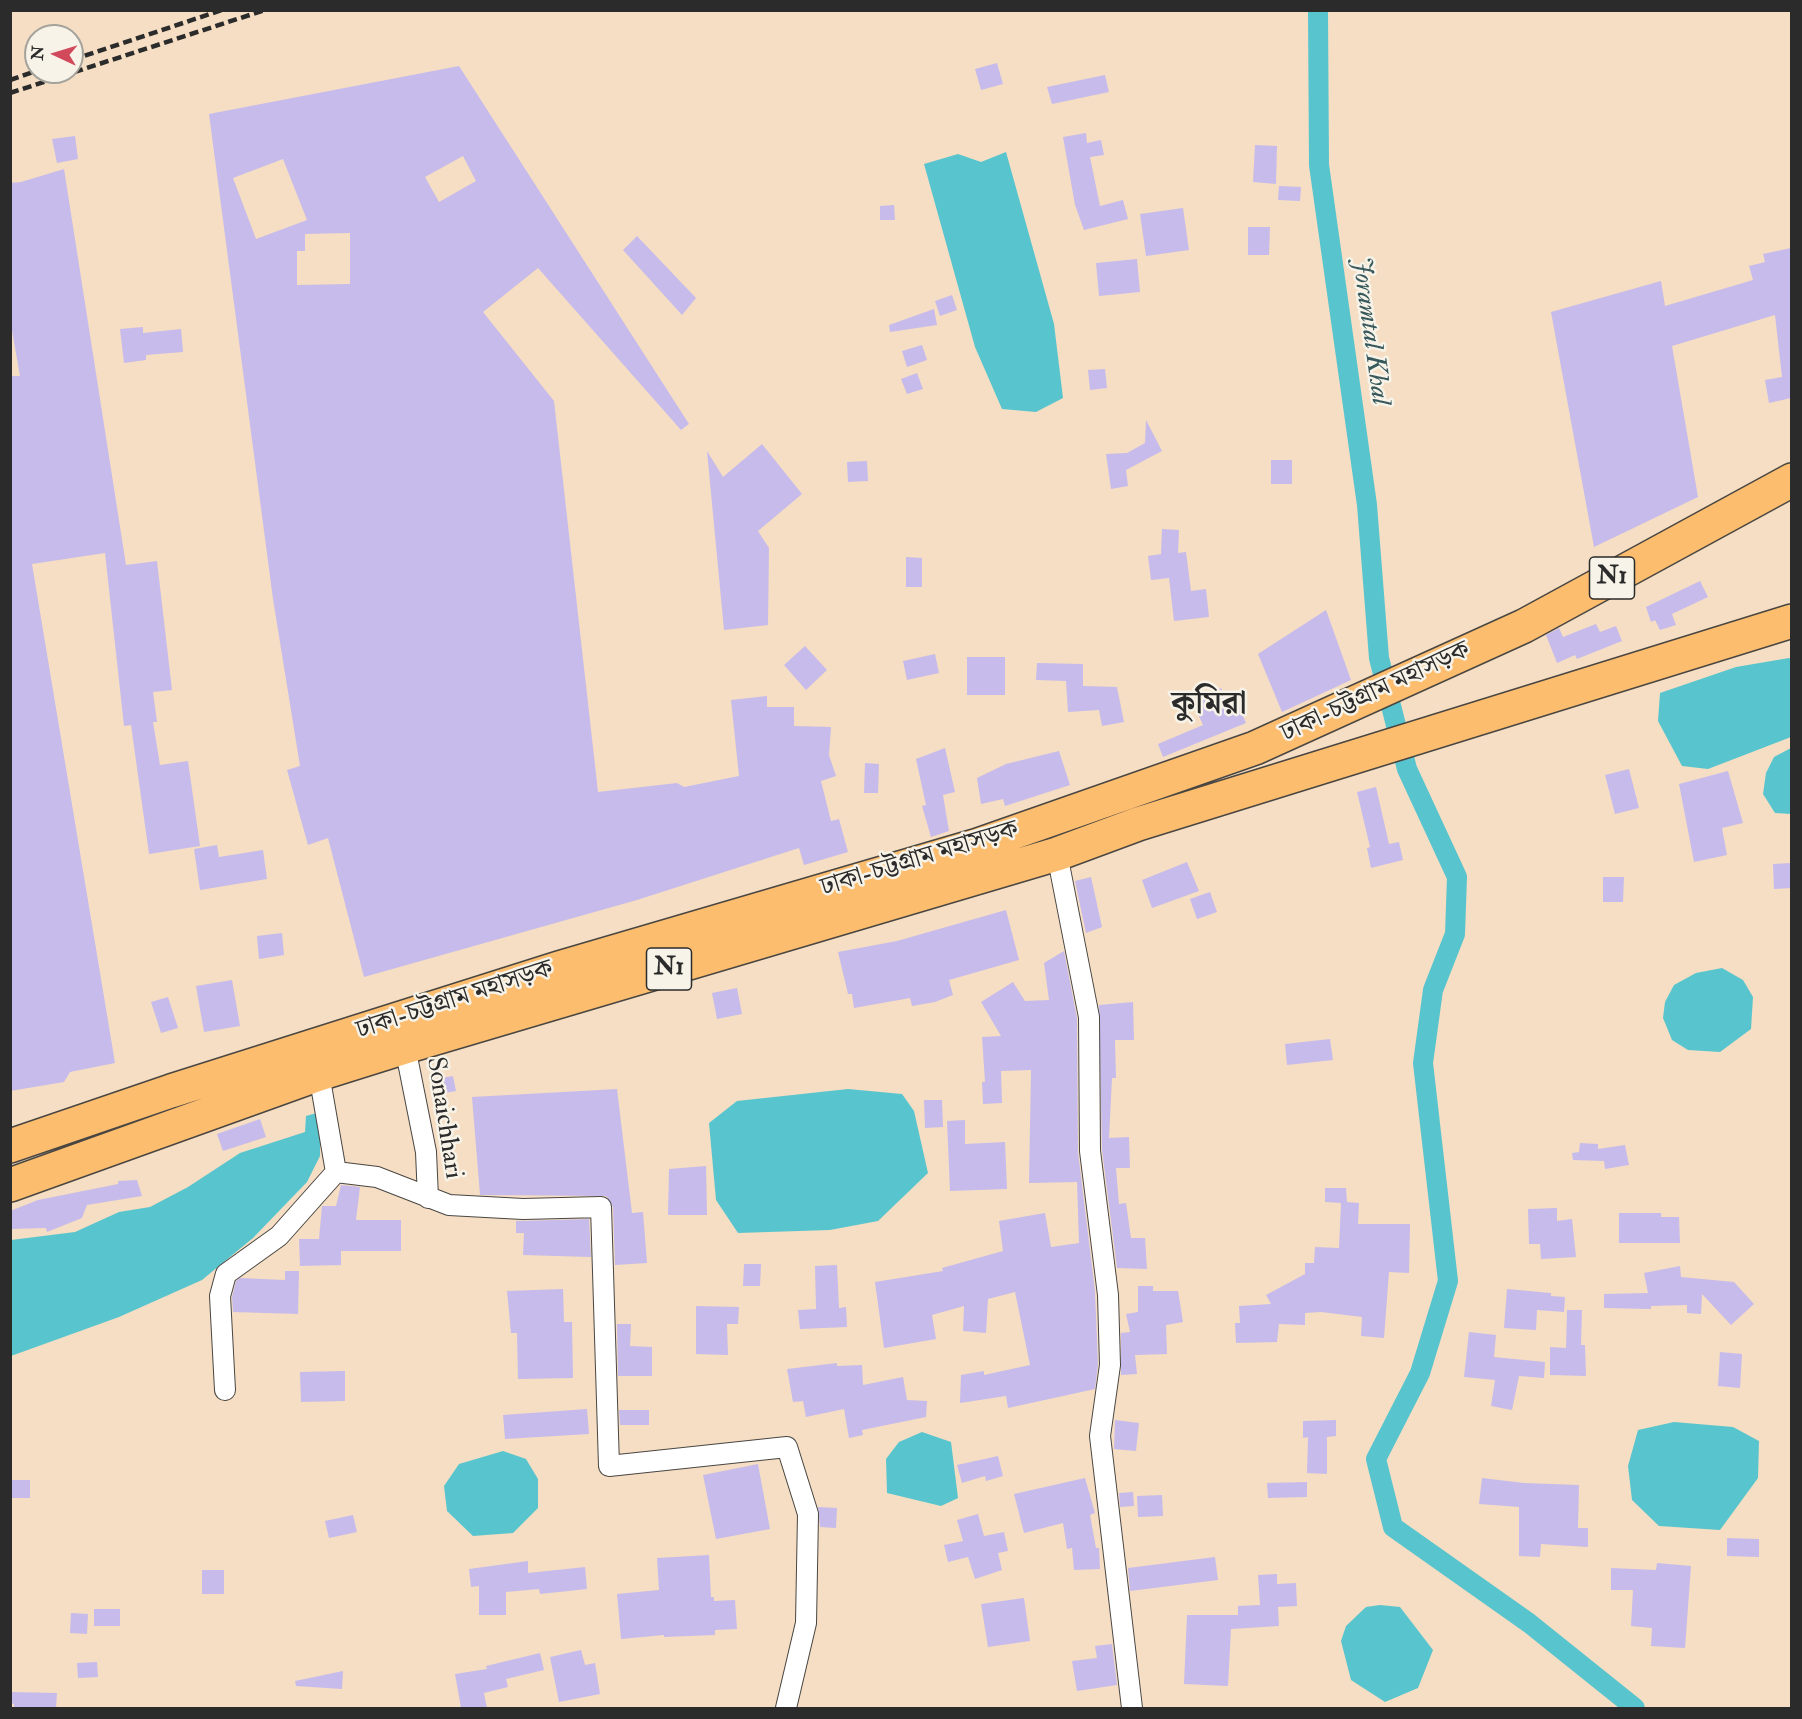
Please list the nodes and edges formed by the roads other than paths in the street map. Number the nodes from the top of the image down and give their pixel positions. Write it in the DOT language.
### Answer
graph roads {
  1 [pos="1791,480"];
  2 [pos="1791,621"];
  3 [pos="1057,854"];
  4 [pos="405,1047"];
  5 [pos="319,1074"];
  6 [pos="10,1146"];
  7 [pos="336,1172"];
  8 [pos="10,1185"];
  9 [pos="428,1198"];
  10 [pos="225,1390"];
  11 [pos="786,1708"];
  12 [pos="1132,1708"];
  1 -- 6 [label="highway, ঢাকা-চট্টগ্রাম মহাসড়ক / N1"];
  2 -- 3 [label="highway, ঢাকা-চট্টগ্রাম মহাসড়ক / N1"];
  3 -- 4 [label="highway, ঢাকা-চট্টগ্রাম মহাসড়ক / N1"];
  3 -- 12 [label="street"];
  4 -- 5 [label="highway, ঢাকা-চট্টগ্রাম মহাসড়ক / N1"];
  4 -- 9 [label="street, Sonaichhari"];
  5 -- 7 [label="street"];
  5 -- 8 [label="highway, ঢাকা-চট্টগ্রাম মহাসড়ক / N1"];
  7 -- 9 [label="street"];
  7 -- 10 [label="street"];
  9 -- 11 [label="street"];
}
